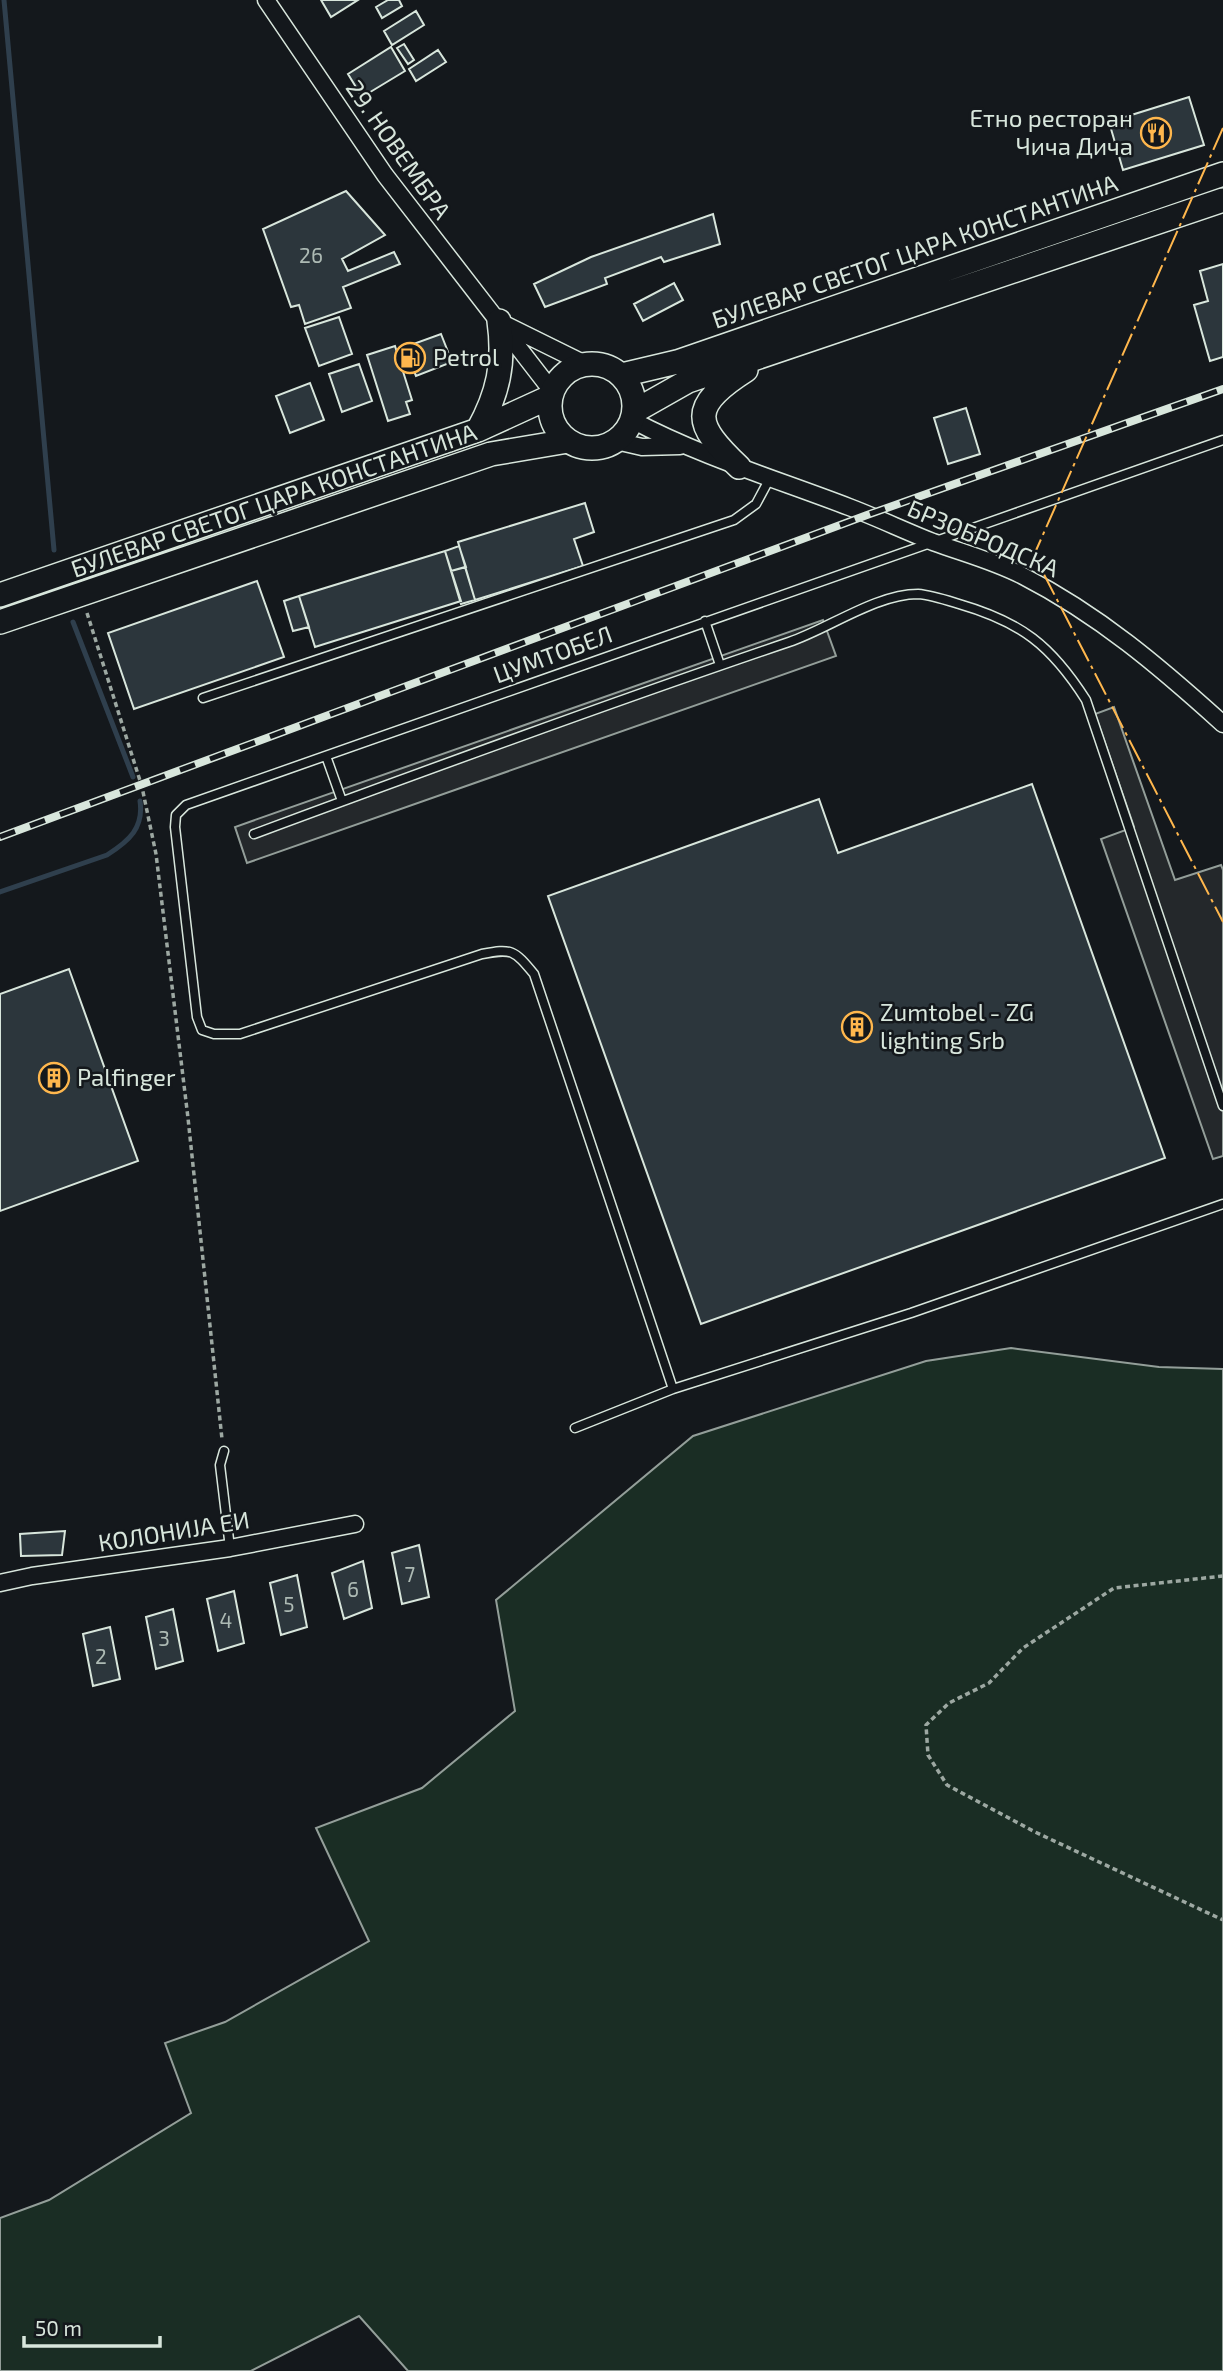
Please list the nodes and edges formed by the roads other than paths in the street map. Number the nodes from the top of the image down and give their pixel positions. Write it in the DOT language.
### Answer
graph roads {
  1 [pos="266,0"];
  2 [pos="1223,174"];
  3 [pos="1223,200"];
  4 [pos="499,321"];
  5 [pos="772,353"];
  6 [pos="585,364"];
  7 [pos="622,375"];
  8 [pos="551,394"];
  9 [pos="633,416"];
  10 [pos="478,430"];
  11 [pos="1223,440"];
  12 [pos="568,441"];
  13 [pos="616,441"];
  14 [pos="680,446"];
  15 [pos="739,467"];
  16 [pos="770,478"];
  17 [pos="934,542"];
  18 [pos="0,595"];
  19 [pos="705,621"];
  20 [pos="0,622"];
  21 [pos="720,666"];
  22 [pos="203,698"];
  23 [pos="1223,724"];
  24 [pos="326,756"];
  25 [pos="342,801"];
  26 [pos="254,834"];
  27 [pos="1223,1105"];
  28 [pos="1223,1204"];
  29 [pos="673,1390"];
  30 [pos="575,1428"];
  31 [pos="224,1451"];
  32 [pos="355,1524"];
  33 [pos="230,1548"];
  34 [pos="0,1583"];
  1 -- 4 [label="street, 29. НОВЕМБРА"];
  2 -- 7 [label="main road, БУЛЕВАР СВЕТОГ ЦАРА КОНСТАНТИНА"];
  3 -- 5 [label="main road, БУЛЕВАР СВЕТОГ ЦАРА КОНСТАНТИНА"];
  4 -- 6 [label="street, 29. НОВЕМБРА"];
  4 -- 8 [label="street, 29. НОВЕМБРА"];
  4 -- 10 [label="main road"];
  5 -- 9 [label="main road, БУЛЕВАР СВЕТОГ ЦАРА КОНСТАНТИНА"];
  5 -- 15 [label="main road"];
  6 -- 7 [label="main road"];
  6 -- 8 [label="main road"];
  7 -- 9 [label="main road"];
  8 -- 10 [label="main road, БУЛЕВАР СВЕТОГ ЦАРА КОНСТАНТИНА"];
  8 -- 12 [label="main road"];
  9 -- 13 [label="main road"];
  9 -- 14 [label="street"];
  10 -- 18 [label="main road, БУЛЕВАР СВЕТОГ ЦАРА КОНСТАНТИНА"];
  11 -- 17 [label="lane, ЦУМТОБЕЛ"];
  12 -- 13 [label="main road"];
  12 -- 20 [label="main road, БУЛЕВАР СВЕТОГ ЦАРА КОНСТАНТИНА"];
  13 -- 14 [label="street"];
  14 -- 15 [label="street, БРЗОБРОДСКА"];
  15 -- 16 [label="street, БРЗОБРОДСКА"];
  16 -- 17 [label="street, БРЗОБРОДСКА"];
  16 -- 22 [label="lane"];
  17 -- 19 [label="lane, ЦУМТОБЕЛ"];
  17 -- 23 [label="street, БРЗОБРОДСКА"];
  19 -- 21 [label="lane"];
  19 -- 24 [label="lane, ЦУМТОБЕЛ"];
  21 -- 25 [label="lane"];
  21 -- 27 [label="lane"];
  24 -- 25 [label="lane"];
  24 -- 29 [label="lane, ЦУМТОБЕЛ"];
  25 -- 26 [label="lane"];
  28 -- 29 [label="lane"];
  29 -- 30 [label="lane"];
  31 -- 33 [label="lane"];
  32 -- 33 [label="street, КОЛОНИЈА ЕИ"];
  33 -- 34 [label="street, КОЛОНИЈА ЕИ"];
}
